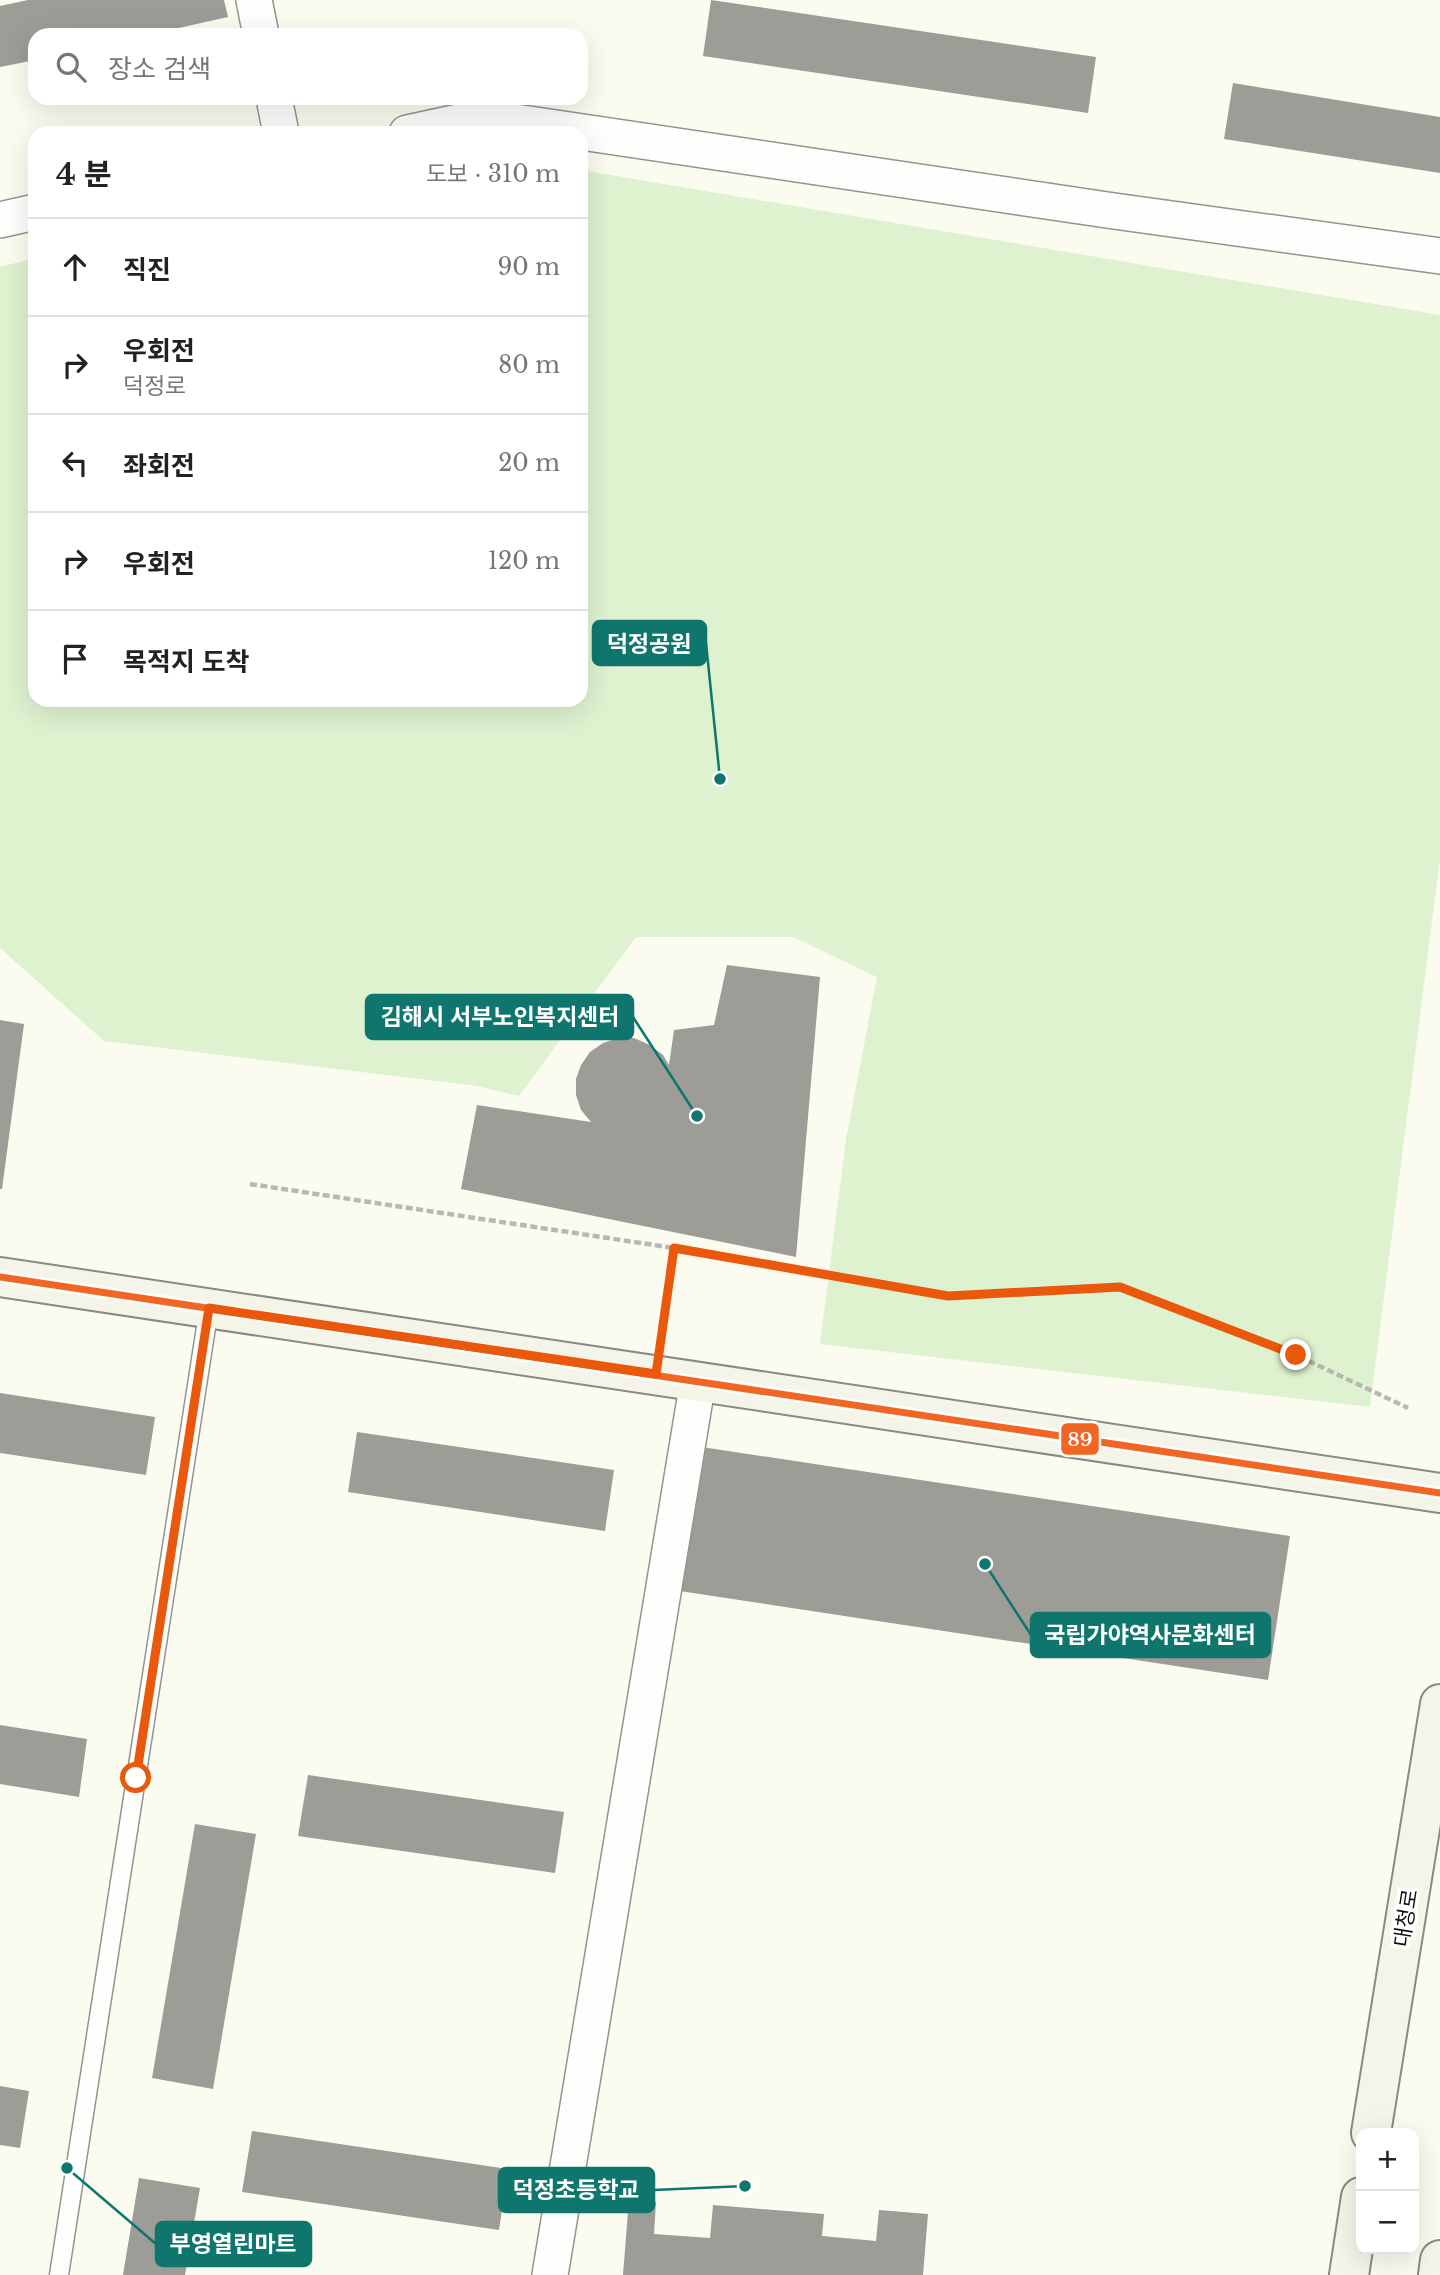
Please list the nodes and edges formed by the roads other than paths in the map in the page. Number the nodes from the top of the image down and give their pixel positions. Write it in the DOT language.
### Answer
graph roads {
  1 [pos="254,0"];
  2 [pos="260,28"];
  3 [pos="275,105"];
  4 [pos="280,126"];
  5 [pos="439,126"];
  6 [pos="542,126"];
  7 [pos="588,133"];
  8 [pos="28,214"];
  9 [pos="0,220"];
  10 [pos="1440,256"];
  11 [pos="0,1277"];
  12 [pos="209,1308"];
  13 [pos="698,1381"];
  14 [pos="1440,1493"];
  15 [pos="1440,1703"];
  16 [pos="1372,2128"];
  17 [pos="1356,2230"];
  18 [pos="1440,2260"];
  19 [pos="60,2275"];
  20 [pos="550,2275"];
  21 [pos="1349,2275"];
  22 [pos="1438,2275"];
  1 -- 2 [label="street"];
  3 -- 4 [label="street"];
  5 -- 6 [label="street"];
  7 -- 10 [label="street"];
  8 -- 9 [label="street"];
  11 -- 12 [label="street"];
  12 -- 13 [label="street"];
  12 -- 19 [label="lane"];
  13 -- 14 [label="street"];
  13 -- 20 [label="street"];
  15 -- 16 [label="street, 대청로"];
  17 -- 21 [label="street"];
  18 -- 22 [label="street"];
}
